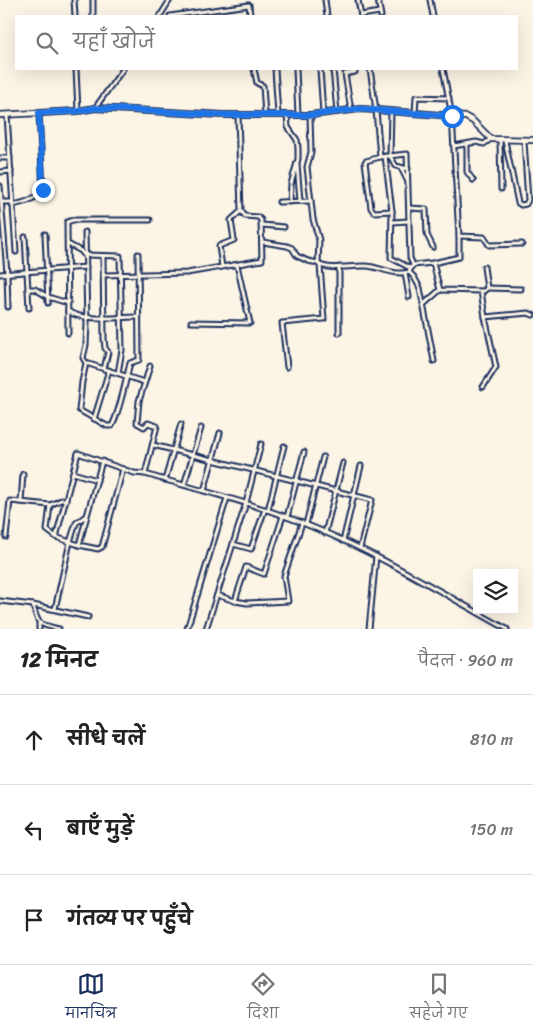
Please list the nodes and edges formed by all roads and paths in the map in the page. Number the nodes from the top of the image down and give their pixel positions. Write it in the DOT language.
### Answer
graph roads {
  1 [pos="74,0"];
  2 [pos="93,0"];
  3 [pos="170,0"];
  4 [pos="325,0"];
  5 [pos="358,0"];
  6 [pos="378,0"];
  7 [pos="430,0"];
  8 [pos="381,14"];
  9 [pos="75,15"];
  10 [pos="93,15"];
  11 [pos="161,15"];
  12 [pos="177,15"];
  13 [pos="250,15"];
  14 [pos="327,15"];
  15 [pos="361,15"];
  16 [pos="433,15"];
  17 [pos="76,70"];
  18 [pos="122,70"];
  19 [pos="254,70"];
  20 [pos="275,70"];
  21 [pos="296,70"];
  22 [pos="320,70"];
  23 [pos="333,70"];
  24 [pos="370,70"];
  25 [pos="443,70"];
  26 [pos="355,72"];
  27 [pos="449,98"];
  28 [pos="95,108"];
  29 [pos="376,110"];
  30 [pos="78,111"];
  31 [pos="351,111"];
  32 [pos="391,111"];
  33 [pos="39,113"];
  34 [pos="338,113"];
  35 [pos="0,114"];
  36 [pos="7,114"];
  37 [pos="324,114"];
  38 [pos="415,114"];
  39 [pos="238,115"];
  40 [pos="265,115"];
  41 [pos="278,115"];
  42 [pos="287,115"];
  43 [pos="298,115"];
  44 [pos="310,115"];
  45 [pos="452,116"];
  46 [pos="491,139"];
  47 [pos="533,140"];
  48 [pos="502,141"];
  49 [pos="524,141"];
  50 [pos="467,144"];
  51 [pos="454,146"];
  52 [pos="388,156"];
  53 [pos="380,157"];
  54 [pos="0,158"];
  55 [pos="10,158"];
  56 [pos="297,163"];
  57 [pos="401,167"];
  58 [pos="408,169"];
  59 [pos="11,171"];
  60 [pos="0,172"];
  61 [pos="473,180"];
  62 [pos="408,182"];
  63 [pos="0,186"];
  64 [pos="501,189"];
  65 [pos="300,201"];
  66 [pos="311,201"];
  67 [pos="2,202"];
  68 [pos="279,202"];
  69 [pos="290,202"];
  70 [pos="12,203"];
  71 [pos="410,208"];
  72 [pos="241,211"];
  73 [pos="392,211"];
  74 [pos="150,220"];
  75 [pos="409,221"];
  76 [pos="392,222"];
  77 [pos="262,225"];
  78 [pos="284,227"];
  79 [pos="85,232"];
  80 [pos="45,234"];
  81 [pos="459,236"];
  82 [pos="25,237"];
  83 [pos="263,242"];
  84 [pos="67,244"];
  85 [pos="522,244"];
  86 [pos="433,247"];
  87 [pos="16,252"];
  88 [pos="138,254"];
  89 [pos="86,256"];
  90 [pos="102,256"];
  91 [pos="433,263"];
  92 [pos="319,264"];
  93 [pos="237,265"];
  94 [pos="86,267"];
  95 [pos="222,267"];
  96 [pos="339,267"];
  97 [pos="484,267"];
  98 [pos="68,269"];
  99 [pos="47,270"];
  100 [pos="409,270"];
  101 [pos="27,272"];
  102 [pos="8,273"];
  103 [pos="0,274"];
  104 [pos="103,275"];
  105 [pos="121,275"];
  106 [pos="138,275"];
  107 [pos="28,288"];
  108 [pos="486,288"];
  109 [pos="521,289"];
  110 [pos="440,290"];
  111 [pos="481,291"];
  112 [pos="48,297"];
  113 [pos="409,297"];
  114 [pos="48,303"];
  115 [pos="68,303"];
  116 [pos="423,304"];
  117 [pos="8,308"];
  118 [pos="28,308"];
  119 [pos="68,310"];
  120 [pos="533,315"];
  121 [pos="87,317"];
  122 [pos="104,317"];
  123 [pos="121,317"];
  124 [pos="138,317"];
  125 [pos="485,317"];
  126 [pos="191,322"];
  127 [pos="68,333"];
  128 [pos="339,333"];
  129 [pos="434,361"];
  130 [pos="86,363"];
  131 [pos="150,366"];
  132 [pos="287,367"];
  133 [pos="104,369"];
  134 [pos="109,370"];
  135 [pos="118,373"];
  136 [pos="126,376"];
  137 [pos="144,382"];
  138 [pos="483,387"];
  139 [pos="94,419"];
  140 [pos="181,424"];
  141 [pos="201,428"];
  142 [pos="220,433"];
  143 [pos="261,444"];
  144 [pos="153,445"];
  145 [pos="284,446"];
  146 [pos="174,449"];
  147 [pos="304,452"];
  148 [pos="193,454"];
  149 [pos="323,457"];
  150 [pos="213,459"];
  151 [pos="102,461"];
  152 [pos="343,464"];
  153 [pos="361,466"];
  154 [pos="123,469"];
  155 [pos="254,470"];
  156 [pos="73,473"];
  157 [pos="23,474"];
  158 [pos="146,474"];
  159 [pos="277,475"];
  160 [pos="97,480"];
  161 [pos="165,480"];
  162 [pos="296,480"];
  163 [pos="316,485"];
  164 [pos="184,486"];
  165 [pos="336,490"];
  166 [pos="204,491"];
  167 [pos="354,495"];
  168 [pos="227,498"];
  169 [pos="66,500"];
  170 [pos="21,502"];
  171 [pos="246,503"];
  172 [pos="50,505"];
  173 [pos="267,509"];
  174 [pos="87,516"];
  175 [pos="285,516"];
  176 [pos="304,524"];
  177 [pos="325,533"];
  178 [pos="6,537"];
  179 [pos="56,537"];
  180 [pos="343,541"];
  181 [pos="70,542"];
  182 [pos="79,544"];
  183 [pos="233,544"];
  184 [pos="360,548"];
  185 [pos="376,556"];
  186 [pos="217,595"];
  187 [pos="0,601"];
  188 [pos="235,601"];
  189 [pos="33,605"];
  190 [pos="55,609"];
  191 [pos="88,617"];
  192 [pos="39,623"];
  193 [pos="39,629"];
  194 [pos="59,629"];
  195 [pos="187,629"];
  196 [pos="206,629"];
  197 [pos="369,629"];
  198 [pos="507,629"];
  1 -- 9 [label="street"];
  2 -- 10 [label="street"];
  3 -- 11 [label="street"];
  4 -- 14 [label="street"];
  5 -- 15 [label="street"];
  6 -- 8 [label="street"];
  7 -- 16 [label="street"];
  12 -- 13 [label="street"];
  17 -- 30 [label="street"];
  18 -- 28 [label="street"];
  19 -- 40 [label="street"];
  20 -- 41 [label="street"];
  21 -- 43 [label="street"];
  22 -- 37 [label="street"];
  23 -- 34 [label="street"];
  24 -- 29 [label="street"];
  25 -- 27 [label="street"];
  26 -- 31 [label="street"];
  27 -- 38 [label="street"];
  27 -- 45 [label="street"];
  28 -- 30 [label="street"];
  28 -- 39 [label="street"];
  29 -- 31 [label="street"];
  29 -- 32 [label="street"];
  29 -- 53 [label="street"];
  30 -- 33 [label="street"];
  31 -- 34 [label="street"];
  32 -- 38 [label="street"];
  32 -- 52 [label="street"];
  33 -- 36 [label="street"];
  33 -- 70 [label="street"];
  34 -- 37 [label="street"];
  35 -- 36 [label="street"];
  36 -- 55 [label="street"];
  37 -- 44 [label="street"];
  38 -- 45 [label="street"];
  39 -- 40 [label="street"];
  39 -- 72 [label="street"];
  40 -- 41 [label="street"];
  41 -- 42 [label="street"];
  42 -- 43 [label="street"];
  42 -- 56 [label="street"];
  43 -- 44 [label="street"];
  44 -- 66 [label="street"];
  45 -- 46 [label="street"];
  45 -- 51 [label="street"];
  46 -- 48 [label="street"];
  46 -- 50 [label="street"];
  47 -- 49 [label="street"];
  48 -- 49 [label="street"];
  48 -- 49 [label="street"];
  48 -- 64 [label="street"];
  50 -- 51 [label="street"];
  50 -- 61 [label="street"];
  51 -- 81 [label="street"];
  52 -- 53 [label="street"];
  52 -- 57 [label="street"];
  52 -- 58 [label="street"];
  52 -- 73 [label="street"];
  53 -- 73 [label="street"];
  54 -- 55 [label="street"];
  55 -- 59 [label="street"];
  56 -- 65 [label="street"];
  56 -- 69 [label="street"];
  57 -- 58 [label="street"];
  57 -- 62 [label="street"];
  58 -- 62 [label="street"];
  59 -- 60 [label="street"];
  59 -- 70 [label="street"];
  62 -- 71 [label="street"];
  63 -- 67 [label="street"];
  65 -- 66 [label="street"];
  65 -- 69 [label="street"];
  66 -- 92 [label="street"];
  67 -- 70 [label="street"];
  67 -- 102 [label="street"];
  68 -- 69 [label="street"];
  70 -- 87 [label="street"];
  71 -- 75 [label="street"];
  71 -- 86 [label="street"];
  72 -- 77 [label="street"];
  72 -- 95 [label="street"];
  73 -- 76 [label="street"];
  74 -- 84 [label="street"];
  75 -- 76 [label="street"];
  75 -- 100 [label="street"];
  76 -- 100 [label="street"];
  77 -- 78 [label="street"];
  77 -- 83 [label="street"];
  79 -- 89 [label="street"];
  80 -- 99 [label="street"];
  81 -- 85 [label="street"];
  81 -- 91 [label="street"];
  82 -- 101 [label="street"];
  83 -- 92 [label="street"];
  83 -- 93 [label="street"];
  84 -- 89 [label="street"];
  84 -- 98 [label="street"];
  88 -- 106 [label="street"];
  89 -- 90 [label="street"];
  89 -- 94 [label="street"];
  90 -- 104 [label="street"];
  90 -- 105 [label="street"];
  91 -- 100 [label="street"];
  91 -- 110 [label="street"];
  92 -- 96 [label="street"];
  92 -- 132 [label="street"];
  93 -- 95 [label="street"];
  93 -- 126 [label="street"];
  94 -- 98 [label="street"];
  94 -- 121 [label="street"];
  95 -- 106 [label="street"];
  96 -- 100 [label="street"];
  96 -- 128 [label="street"];
  97 -- 108 [label="street"];
  98 -- 99 [label="street"];
  98 -- 115 [label="street"];
  99 -- 101 [label="street"];
  99 -- 112 [label="street"];
  100 -- 113 [label="street"];
  100 -- 116 [label="street"];
  101 -- 102 [label="street"];
  101 -- 107 [label="street"];
  102 -- 103 [label="street"];
  102 -- 117 [label="street"];
  104 -- 105 [label="street"];
  104 -- 122 [label="street"];
  105 -- 106 [label="street"];
  105 -- 123 [label="street"];
  106 -- 124 [label="street"];
  107 -- 112 [label="street"];
  107 -- 118 [label="street"];
  108 -- 109 [label="street"];
  108 -- 111 [label="street"];
  110 -- 111 [label="street"];
  110 -- 116 [label="street"];
  111 -- 125 [label="street"];
  112 -- 114 [label="street"];
  112 -- 115 [label="street"];
  115 -- 119 [label="street"];
  116 -- 129 [label="street"];
  119 -- 121 [label="street"];
  119 -- 127 [label="street"];
  120 -- 125 [label="street"];
  121 -- 122 [label="street"];
  121 -- 130 [label="street"];
  122 -- 123 [label="street"];
  122 -- 133 [label="street"];
  123 -- 124 [label="street"];
  123 -- 135 [label="street"];
  124 -- 136 [label="street"];
  125 -- 138 [label="street"];
  130 -- 133 [label="street"];
  130 -- 139 [label="street"];
  131 -- 137 [label="street"];
  133 -- 134 [label="street"];
  134 -- 135 [label="street"];
  134 -- 139 [label="street"];
  135 -- 136 [label="street"];
  136 -- 137 [label="street"];
  136 -- 139 [label="street"];
  137 -- 144 [label="street"];
  140 -- 146 [label="street"];
  141 -- 148 [label="street"];
  142 -- 150 [label="street"];
  143 -- 155 [label="street"];
  144 -- 146 [label="street"];
  144 -- 158 [label="street"];
  145 -- 159 [label="street"];
  146 -- 148 [label="street"];
  146 -- 161 [label="street"];
  147 -- 162 [label="street"];
  148 -- 150 [label="street"];
  148 -- 164 [label="street"];
  149 -- 163 [label="street"];
  150 -- 155 [label="street"];
  150 -- 166 [label="street"];
  151 -- 154 [label="street"];
  151 -- 156 [label="street"];
  151 -- 160 [label="street"];
  152 -- 165 [label="street"];
  153 -- 167 [label="street"];
  154 -- 158 [label="street"];
  154 -- 182 [label="street"];
  155 -- 159 [label="street"];
  155 -- 171 [label="street"];
  156 -- 160 [label="street"];
  156 -- 169 [label="street"];
  157 -- 170 [label="street"];
  158 -- 161 [label="street"];
  159 -- 162 [label="street"];
  159 -- 173 [label="street"];
  160 -- 174 [label="street"];
  161 -- 164 [label="street"];
  162 -- 163 [label="street"];
  162 -- 175 [label="street"];
  163 -- 165 [label="street"];
  163 -- 176 [label="street"];
  164 -- 166 [label="street"];
  165 -- 167 [label="street"];
  165 -- 177 [label="street"];
  166 -- 168 [label="street"];
  167 -- 180 [label="street"];
  167 -- 184 [label="street"];
  168 -- 171 [label="street"];
  168 -- 195 [label="street"];
  169 -- 172 [label="street"];
  169 -- 179 [label="street"];
  170 -- 172 [label="street"];
  170 -- 178 [label="street"];
  171 -- 173 [label="street"];
  171 -- 183 [label="street"];
  172 -- 179 [label="street"];
  173 -- 175 [label="street"];
  173 -- 183 [label="street"];
  174 -- 181 [label="street"];
  174 -- 182 [label="street"];
  175 -- 176 [label="street"];
  175 -- 188 [label="street"];
  176 -- 177 [label="street"];
  176 -- 188 [label="street"];
  177 -- 180 [label="street"];
  179 -- 181 [label="street"];
  180 -- 184 [label="street"];
  181 -- 182 [label="street"];
  181 -- 190 [label="street"];
  183 -- 186 [label="street"];
  184 -- 185 [label="street"];
  185 -- 197 [label="street"];
  185 -- 198 [label="street"];
  186 -- 188 [label="street"];
  186 -- 196 [label="street"];
  187 -- 189 [label="street"];
  189 -- 190 [label="street"];
  189 -- 192 [label="street"];
  190 -- 191 [label="street"];
  192 -- 193 [label="street"];
  192 -- 194 [label="street"];
}
